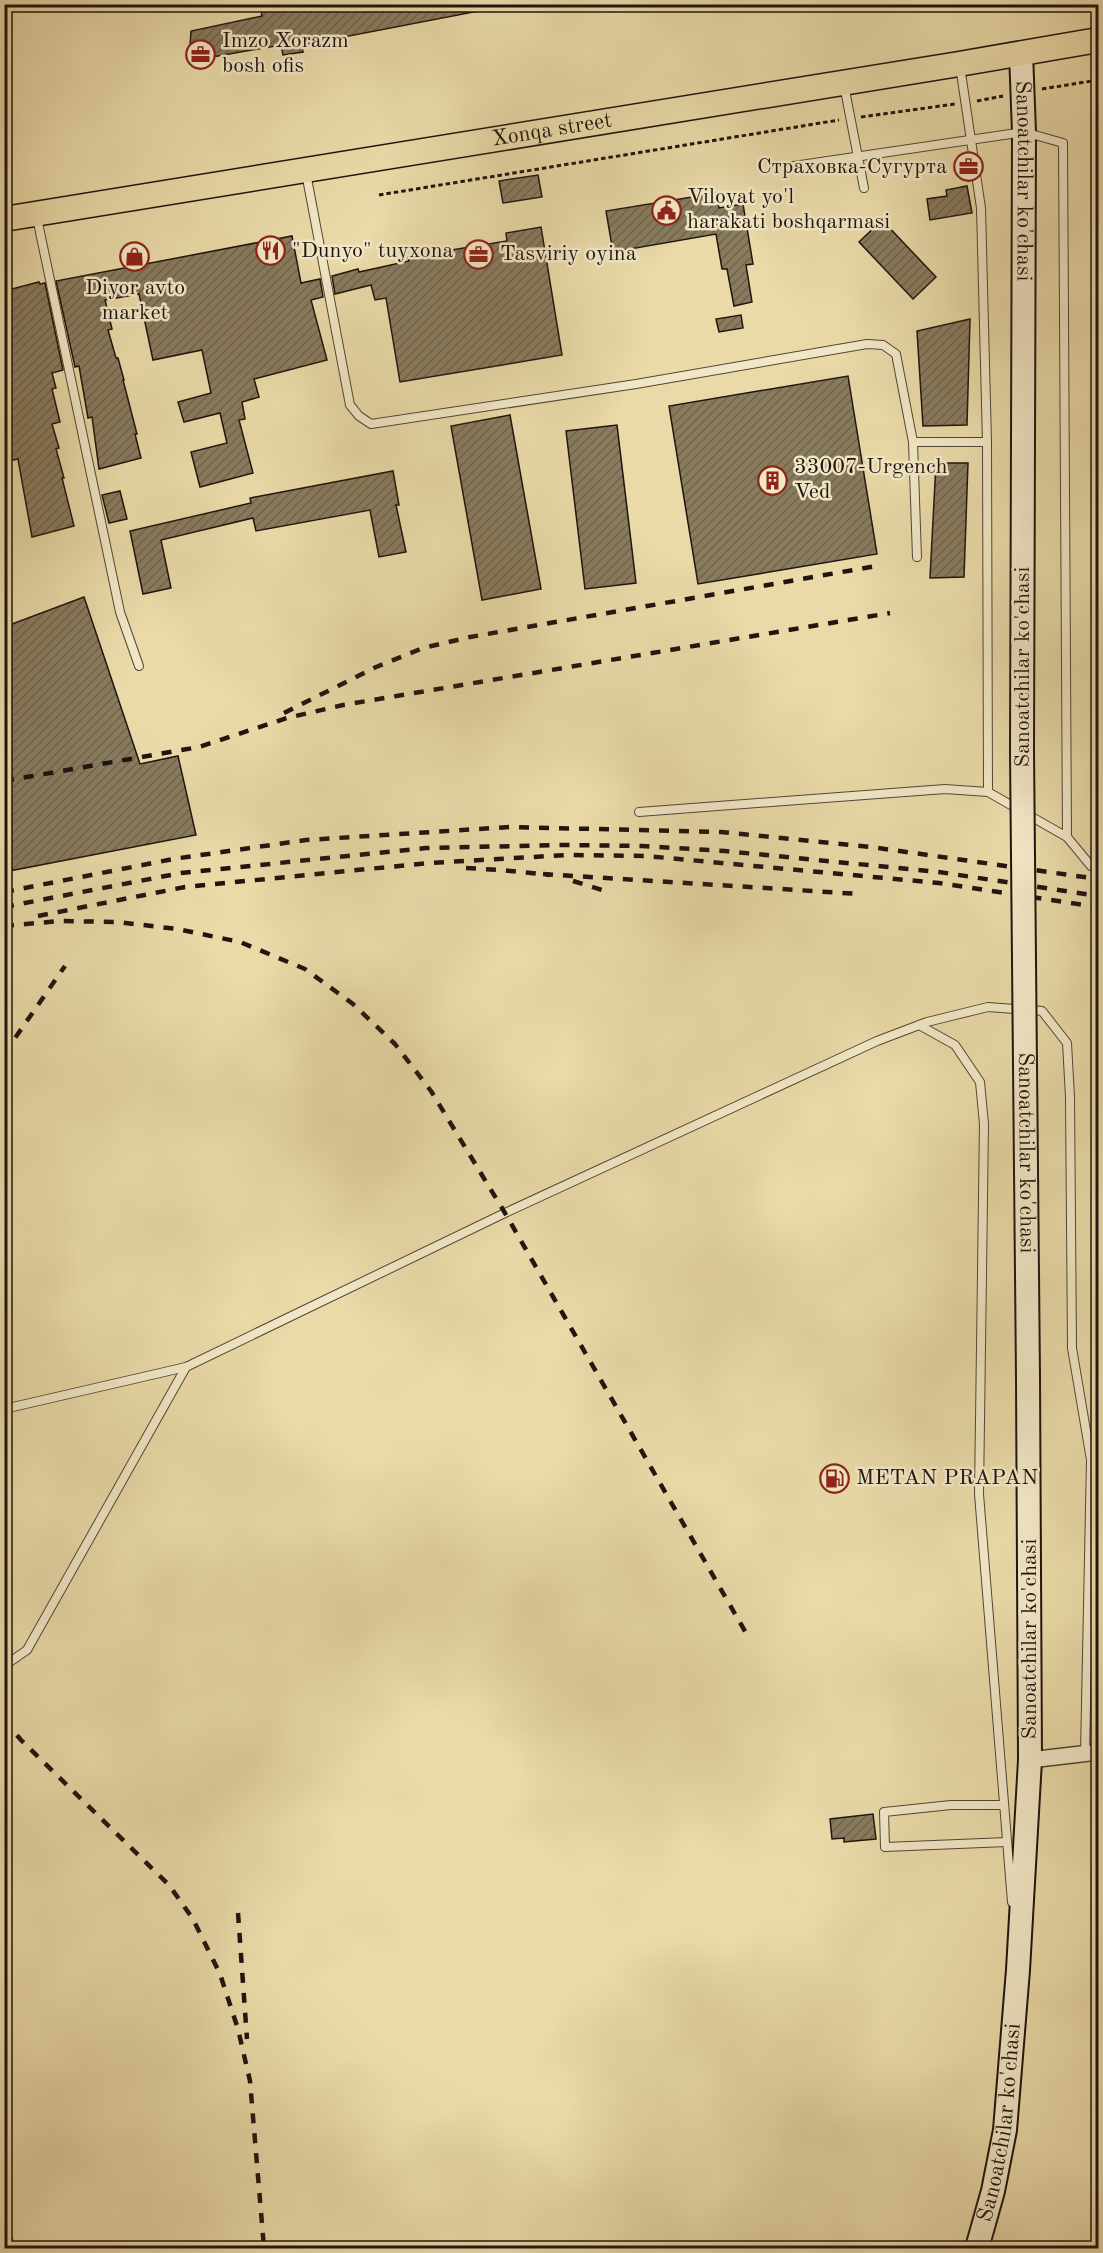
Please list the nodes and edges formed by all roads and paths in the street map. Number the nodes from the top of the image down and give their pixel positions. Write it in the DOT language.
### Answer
graph roads {
  1 [pos="1098,40"];
  2 [pos="1021,53"];
  3 [pos="959,64"];
  4 [pos="1098,80"];
  5 [pos="844,83"];
  6 [pos="1023,93"];
  7 [pos="966,102"];
  8 [pos="850,118"];
  9 [pos="1024,132"];
  10 [pos="971,139"];
  11 [pos="858,156"];
  12 [pos="787,168"];
  13 [pos="305,170"];
  14 [pos="864,188"];
  15 [pos="379,195"];
  16 [pos="36,213"];
  17 [pos="4,219"];
  18 [pos="913,442"];
  19 [pos="987,442"];
  20 [pos="916,557"];
  21 [pos="140,666"];
  22 [pos="988,792"];
  23 [pos="639,812"];
  24 [pos="1067,837"];
  25 [pos="1098,867"];
  26 [pos="919,1025"];
  27 [pos="186,1367"];
  28 [pos="4,1409"];
  29 [pos="4,1666"];
  30 [pos="1092,1753"];
  31 [pos="1030,1760"];
  32 [pos="1004,1805"];
  33 [pos="1007,1842"];
  34 [pos="1018,1970"];
  35 [pos="4,2232"];
  36 [pos="12,2248"];
  37 [pos="977,2248"];
  1 -- 2 [label="main road, Xonqa street"];
  2 -- 3 [label="main road, Xonqa street"];
  2 -- 6 [label="main road, Sanoatchilar ko'chasi"];
  3 -- 5 [label="main road, Xonqa street"];
  3 -- 7 [label="lane"];
  4 -- 6 [label="path"];
  5 -- 8 [label="lane"];
  5 -- 13 [label="main road, Xonqa street"];
  6 -- 7 [label="path"];
  6 -- 9 [label="main road, Sanoatchilar ko'chasi"];
  7 -- 8 [label="path"];
  7 -- 10 [label="lane"];
  8 -- 11 [label="lane"];
  8 -- 15 [label="path"];
  9 -- 10 [label="lane"];
  9 -- 24 [label="lane"];
  9 -- 31 [label="main road, Sanoatchilar ko'chasi, bridge"];
  10 -- 11 [label="lane"];
  10 -- 19 [label="lane"];
  11 -- 12 [label="lane"];
  11 -- 14 [label="lane"];
  13 -- 16 [label="main road, Xonqa street"];
  13 -- 18 [label="lane"];
  16 -- 17 [label="main road, Xonqa street"];
  16 -- 21 [label="lane"];
  18 -- 19 [label="lane"];
  18 -- 20 [label="lane"];
  19 -- 22 [label="lane"];
  22 -- 23 [label="lane"];
  22 -- 24 [label="lane"];
  24 -- 25 [label="lane"];
  26 -- 27 [label="lane"];
  26 -- 30 [label="lane"];
  26 -- 32 [label="lane"];
  27 -- 28 [label="lane"];
  27 -- 29 [label="lane"];
  30 -- 31 [label="street"];
  31 -- 34 [label="main road, Sanoatchilar ko'chasi"];
  32 -- 33 [label="lane"];
  32 -- 33 [label="lane"];
  33 -- 34 [label="lane"];
  34 -- 37 [label="main road, Sanoatchilar ko'chasi"];
  35 -- 36 [label="lane"];
}
